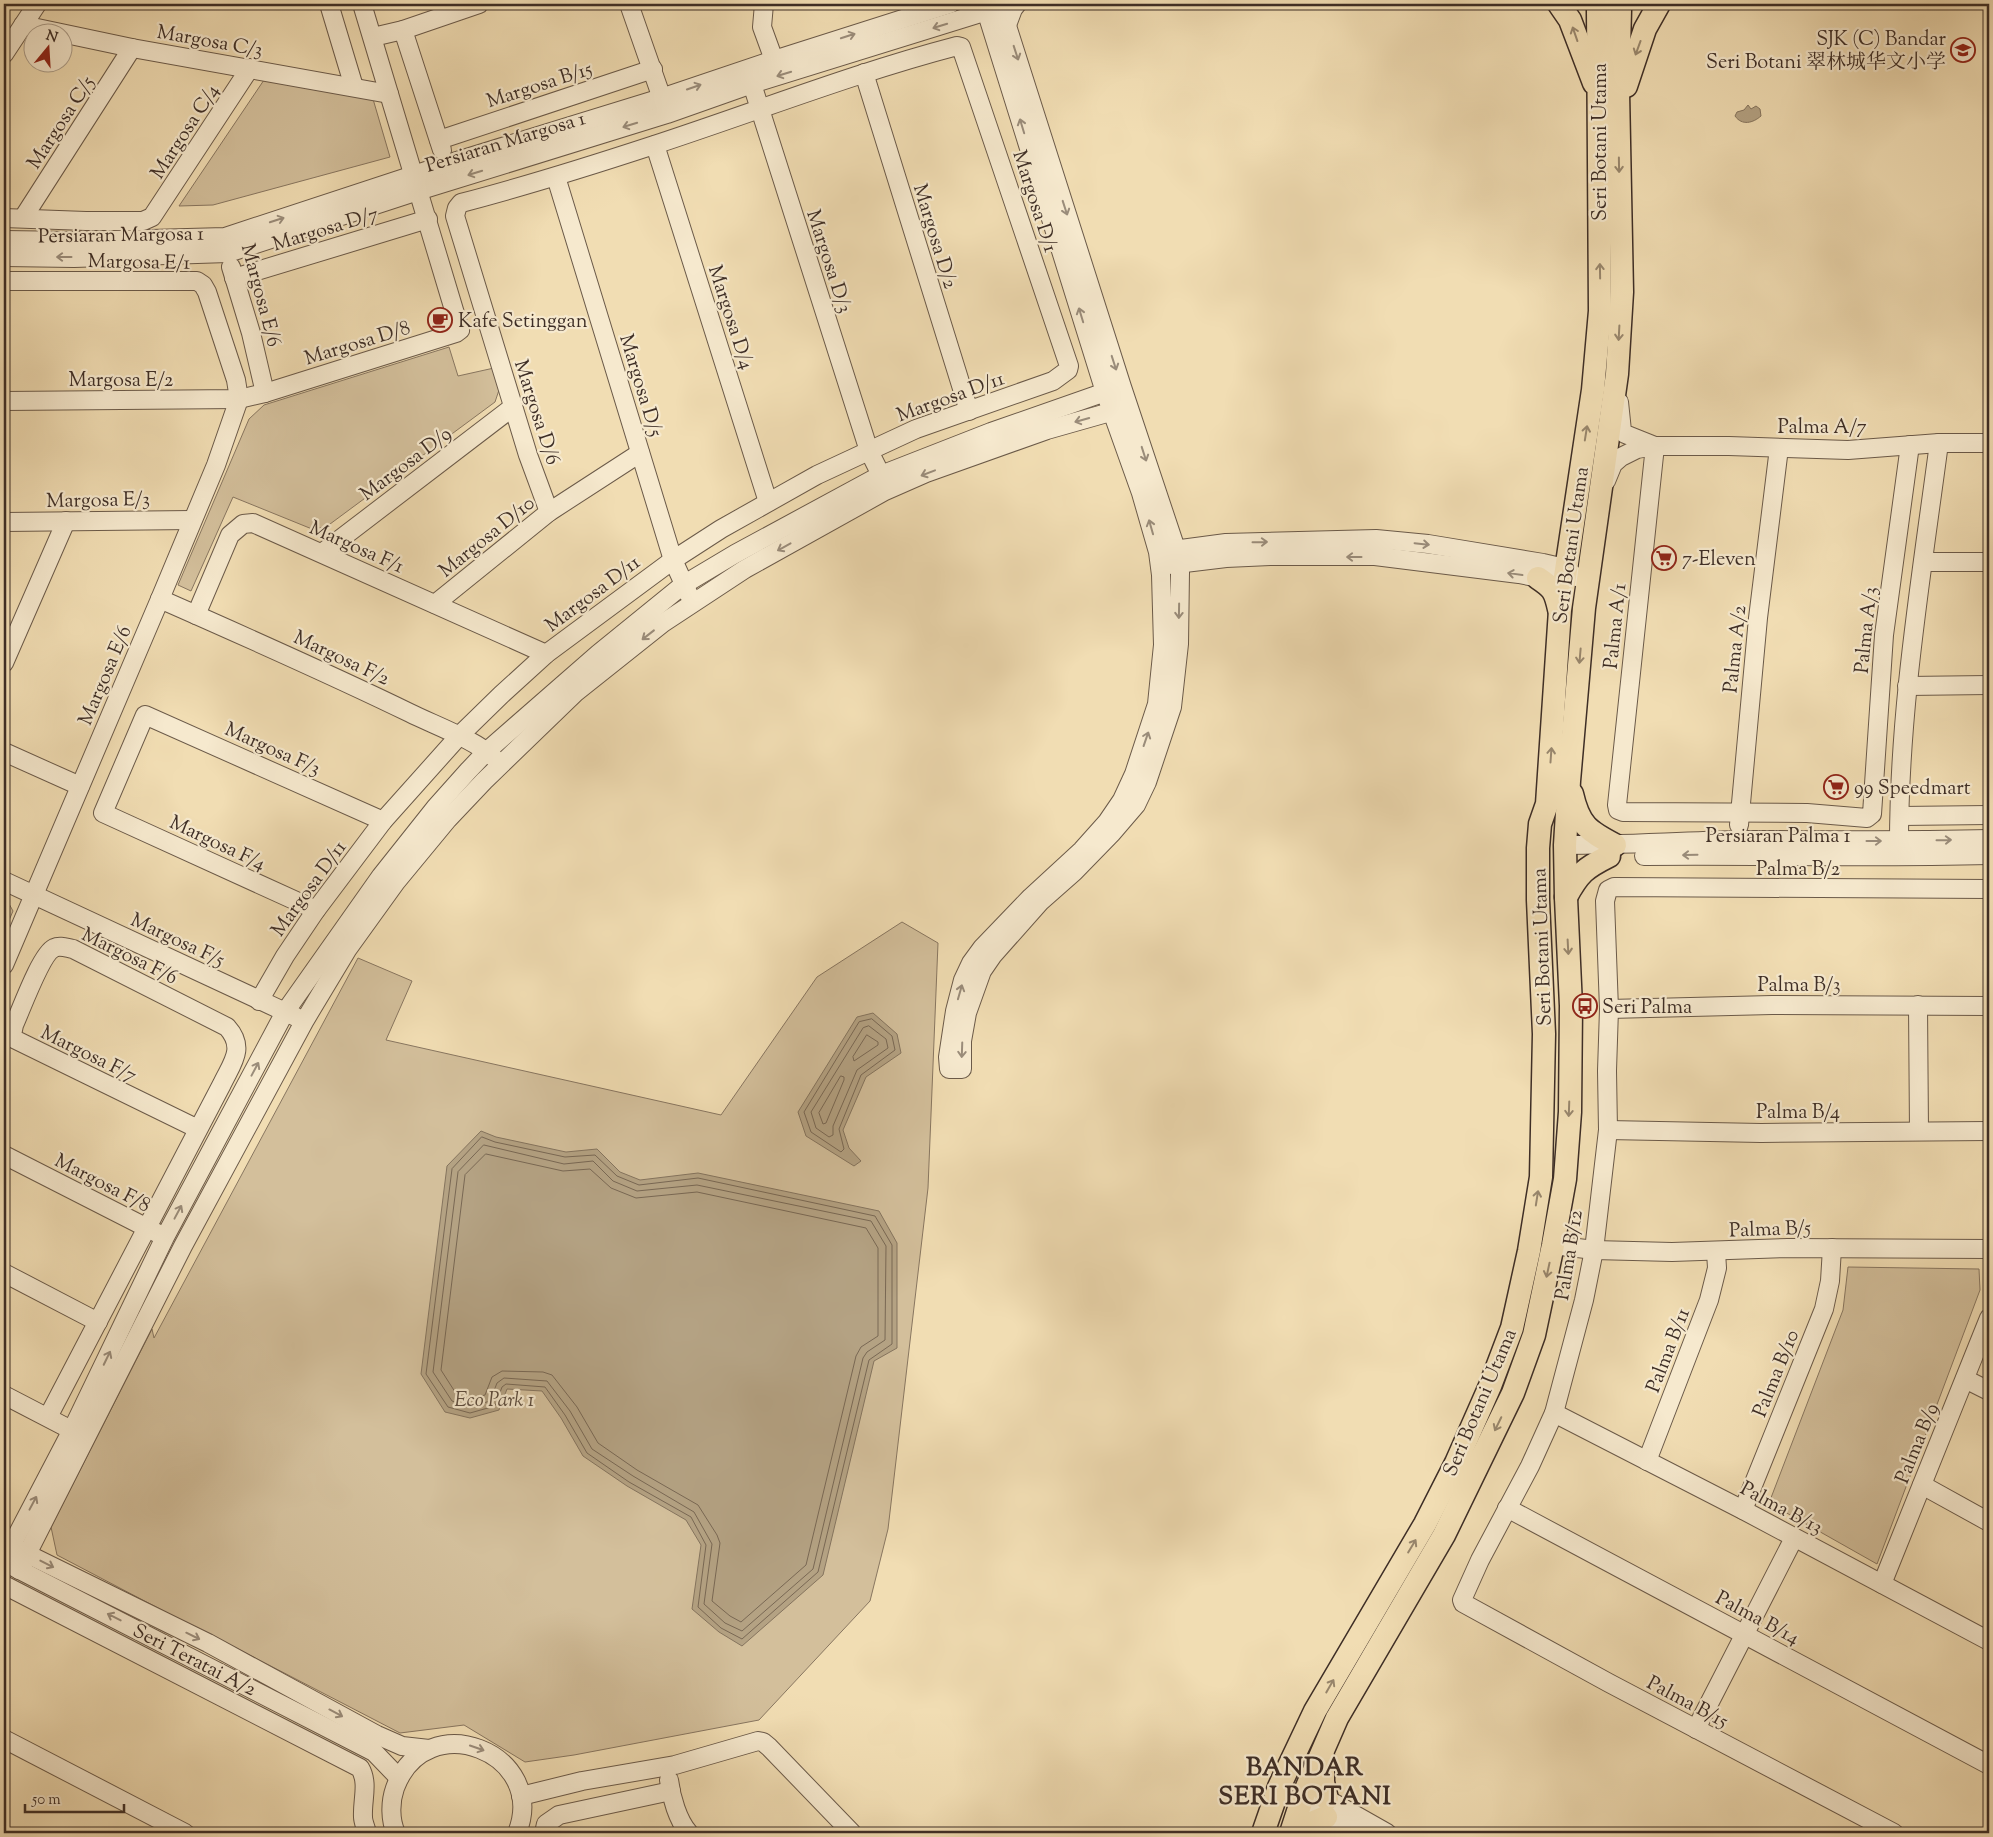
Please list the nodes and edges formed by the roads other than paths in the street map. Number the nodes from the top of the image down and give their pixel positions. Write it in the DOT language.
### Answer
graph roads {
  1 [pos="37,4"];
  2 [pos="329,4"];
  3 [pos="362,4"];
  4 [pos="479,4"];
  5 [pos="629,4"];
  6 [pos="764,4"];
  7 [pos="950,4"];
  8 [pos="1559,4"];
  9 [pos="1600,4"];
  10 [pos="1617,4"];
  11 [pos="1659,4"];
  12 [pos="459,7"];
  13 [pos="996,7"];
  14 [pos="24,22"];
  15 [pos="22,26"];
  16 [pos="999,28"];
  17 [pos="403,30"];
  18 [pos="72,35"];
  19 [pos="373,37"];
  20 [pos="132,48"];
  21 [pos="4,54"];
  22 [pos="774,60"];
  23 [pos="250,68"];
  24 [pos="653,69"];
  25 [pos="864,73"];
  26 [pos="752,84"];
  27 [pos="354,87"];
  28 [pos="389,94"];
  29 [pos="1599,96"];
  30 [pos="664,106"];
  31 [pos="759,108"];
  32 [pos="1618,116"];
  33 [pos="439,140"];
  34 [pos="656,145"];
  35 [pos="447,164"];
  36 [pos="556,177"];
  37 [pos="415,183"];
  38 [pos="4,218"];
  39 [pos="23,218"];
  40 [pos="428,219"];
  41 [pos="4,240"];
  42 [pos="226,245"];
  43 [pos="4,257"];
  44 [pos="234,278"];
  45 [pos="4,281"];
  46 [pos="1068,370"];
  47 [pos="1617,374"];
  48 [pos="1122,387"];
  49 [pos="1105,392"];
  50 [pos="265,393"];
  51 [pos="239,399"];
  52 [pos="4,401"];
  53 [pos="513,407"];
  54 [pos="1129,408"];
  55 [pos="969,411"];
  56 [pos="1112,412"];
  57 [pos="1939,443"];
  58 [pos="1989,443"];
  59 [pos="1910,445"];
  60 [pos="1655,446"];
  61 [pos="1779,448"];
  62 [pos="869,450"];
  63 [pos="640,453"];
  64 [pos="881,475"];
  65 [pos="1599,501"];
  66 [pos="768,502"];
  67 [pos="549,512"];
  68 [pos="192,520"];
  69 [pos="66,521"];
  70 [pos="4,522"];
  71 [pos="322,553"];
  72 [pos="1178,556"];
  73 [pos="1591,557"];
  74 [pos="1159,559"];
  75 [pos="674,560"];
  76 [pos="1923,562"];
  77 [pos="1989,562"];
  78 [pos="1557,574"];
  79 [pos="683,585"];
  80 [pos="160,599"];
  81 [pos="693,603"];
  82 [pos="435,604"];
  83 [pos="1584,608"];
  84 [pos="196,615"];
  85 [pos="546,654"];
  86 [pos="4,664"];
  87 [pos="1989,685"];
  88 [pos="1907,686"];
  89 [pos="459,736"];
  90 [pos="487,751"];
  91 [pos="4,752"];
  92 [pos="500,764"];
  93 [pos="1141,776"];
  94 [pos="1569,781"];
  95 [pos="80,786"];
  96 [pos="1129,803"];
  97 [pos="1547,804"];
  98 [pos="103,813"];
  99 [pos="1740,814"];
  100 [pos="1989,814"];
  101 [pos="1900,816"];
  102 [pos="383,821"];
  103 [pos="1989,839"];
  104 [pos="1738,848"];
  105 [pos="1899,849"];
  106 [pos="1563,850"];
  107 [pos="1612,851"];
  108 [pos="1989,855"];
  109 [pos="4,881"];
  110 [pos="1989,889"];
  111 [pos="1608,890"];
  112 [pos="34,895"];
  113 [pos="1566,898"];
  114 [pos="1538,900"];
  115 [pos="316,910"];
  116 [pos="4,965"];
  117 [pos="31,986"];
  118 [pos="258,1001"];
  119 [pos="1918,1006"];
  120 [pos="1989,1006"];
  121 [pos="1609,1009"];
  122 [pos="286,1012"];
  123 [pos="305,1020"];
  124 [pos="198,1129"];
  125 [pos="1608,1130"];
  126 [pos="1919,1131"];
  127 [pos="1989,1131"];
  128 [pos="4,1155"];
  129 [pos="146,1227"];
  130 [pos="165,1236"];
  131 [pos="1553,1245"];
  132 [pos="183,1246"];
  133 [pos="1832,1248"];
  134 [pos="1989,1249"];
  135 [pos="1594,1250"];
  136 [pos="1716,1252"];
  137 [pos="4,1273"];
  138 [pos="1989,1318"];
  139 [pos="98,1322"];
  140 [pos="1965,1380"];
  141 [pos="1989,1391"];
  142 [pos="4,1395"];
  143 [pos="1554,1413"];
  144 [pos="48,1417"];
  145 [pos="79,1433"];
  146 [pos="1647,1462"];
  147 [pos="1922,1486"];
  148 [pos="1507,1508"];
  149 [pos="1743,1510"];
  150 [pos="1989,1522"];
  151 [pos="1794,1538"];
  152 [pos="11,1556"];
  153 [pos="1882,1584"];
  154 [pos="4,1585"];
  155 [pos="1463,1603"];
  156 [pos="1745,1634"];
  157 [pos="1989,1641"];
  158 [pos="1307,1729"];
  159 [pos="1696,1729"];
  160 [pos="4,1739"];
  161 [pos="1324,1749"];
  162 [pos="429,1750"];
  163 [pos="1989,1765"];
  164 [pos="668,1766"];
  165 [pos="399,1778"];
  166 [pos="671,1791"];
  167 [pos="521,1796"];
  168 [pos="1303,1796"];
  169 [pos="1326,1808"];
  170 [pos="1271,1809"];
  171 [pos="185,1833"];
  172 [pos="367,1833"];
  173 [pos="396,1833"];
  174 [pos="517,1833"];
  175 [pos="544,1833"];
  176 [pos="689,1833"];
  177 [pos="852,1833"];
  178 [pos="1263,1833"];
  179 [pos="1291,1833"];
  180 [pos="1298,1833"];
  181 [pos="1356,1833"];
  182 [pos="1387,1833"];
  183 [pos="1894,1833"];
  1 -- 14 [label="street"];
  2 -- 27 [label="street"];
  3 -- 19 [label="street"];
  4 -- 12 [label="street"];
  5 -- 24 [label="street"];
  6 -- 22 [label="street"];
  22 -- 7 [label="street, Persiaran Margosa 1, one-way"];
  29 -- 8 [label="main road, one-way"];
  9 -- 29 [label="main road, Seri Botani Utama"];
  10 -- 32 [label="main road, Seri Botani Utama"];
  11 -- 32 [label="main road, one-way"];
  12 -- 17 [label="street"];
  13 -- 16 [label="street"];
  13 -- 16 [label="street"];
  13 -- 26 [label="street, Persiaran Margosa 1, one-way"];
  15 -- 21 [label="street"];
  16 -- 48 [label="street, one-way"];
  49 -- 16 [label="street, one-way"];
  17 -- 19 [label="street"];
  17 -- 33 [label="street"];
  18 -- 20 [label="street, Margosa C/3"];
  19 -- 28 [label="street"];
  20 -- 23 [label="street, Margosa C/3"];
  20 -- 39 [label="street, Margosa C/5"];
  30 -- 22 [label="street, Persiaran Margosa 1, one-way"];
  23 -- 27 [label="street, Margosa C/3"];
  23 -- 39 [label="street, Margosa C/4"];
  24 -- 30 [label="street"];
  24 -- 33 [label="street, Margosa B/15"];
  25 -- 31 [label="street"];
  25 -- 46 [label="street, Margosa D/1"];
  25 -- 55 [label="street, Margosa D/2"];
  26 -- 30 [label="street, Persiaran Margosa 1"];
  26 -- 31 [label="street, Margosa D/3"];
  27 -- 28 [label="street, Margosa C/3"];
  28 -- 37 [label="street"];
  78 -- 29 [label="main road, Seri Botani Utama, one-way"];
  30 -- 35 [label="street, Persiaran Margosa 1"];
  30 -- 37 [label="street, Persiaran Margosa 1, one-way"];
  31 -- 34 [label="street"];
  31 -- 62 [label="street, Margosa D/3"];
  32 -- 47 [label="main road, Seri Botani Utama, one-way"];
  33 -- 35 [label="street"];
  34 -- 36 [label="street"];
  34 -- 66 [label="street, Margosa D/4"];
  35 -- 37 [label="street, Persiaran Margosa 1"];
  36 -- 53 [label="street, Margosa D/6"];
  36 -- 63 [label="street, Margosa D/5"];
  37 -- 40 [label="street"];
  37 -- 42 [label="street, Persiaran Margosa 1"];
  38 -- 39 [label="street"];
  40 -- 44 [label="street, Margosa D/7"];
  40 -- 50 [label="street, Margosa D/8"];
  41 -- 42 [label="street, Persiaran Margosa 1"];
  42 -- 43 [label="street, Persiaran Margosa 1, one-way"];
  42 -- 44 [label="street, Margosa E/6"];
  44 -- 50 [label="street, Margosa E/6"];
  45 -- 51 [label="street, Margosa E/1"];
  46 -- 55 [label="street, Margosa D/11"];
  47 -- 60 [label="street, Palma A/7"];
  47 -- 65 [label="main road, Seri Botani Utama"];
  48 -- 49 [label="street"];
  48 -- 54 [label="street"];
  49 -- 56 [label="street"];
  49 -- 64 [label="street"];
  50 -- 51 [label="street, Margosa D/8"];
  51 -- 52 [label="street, Margosa E/2"];
  51 -- 68 [label="street, Margosa E/6"];
  53 -- 67 [label="street, Margosa D/6"];
  53 -- 71 [label="street, Margosa D/9"];
  54 -- 56 [label="street"];
  54 -- 72 [label="street, one-way"];
  55 -- 62 [label="street, Margosa D/11"];
  74 -- 56 [label="street, one-way"];
  56 -- 81 [label="street, one-way"];
  57 -- 58 [label="street, Palma A/7"];
  57 -- 59 [label="street, Palma A/7"];
  57 -- 76 [label="street"];
  59 -- 61 [label="street, Palma A/7"];
  59 -- 99 [label="street, Palma A/3"];
  60 -- 61 [label="street, Palma A/7"];
  60 -- 65 [label="street, Palma A/7"];
  60 -- 99 [label="street, Palma A/1"];
  61 -- 99 [label="street, Palma A/2"];
  62 -- 64 [label="street, Margosa D/3"];
  62 -- 66 [label="street, Margosa D/11"];
  63 -- 67 [label="street, Margosa D/10"];
  63 -- 75 [label="street, Margosa D/5"];
  64 -- 79 [label="street"];
  65 -- 73 [label="main road, Seri Botani Utama"];
  66 -- 75 [label="street, Margosa D/11"];
  67 -- 82 [label="street, Margosa D/10"];
  68 -- 69 [label="street, Margosa E/3"];
  68 -- 80 [label="street, Margosa E/6"];
  69 -- 70 [label="street, Margosa E/3"];
  69 -- 86 [label="street"];
  71 -- 82 [label="street, Margosa F/1"];
  71 -- 84 [label="street, Margosa F/1"];
  72 -- 74 [label="street"];
  72 -- 78 [label="street"];
  72 -- 93 [label="street, one-way"];
  73 -- 78 [label="street"];
  73 -- 83 [label="main road, Seri Botani Utama"];
  93 -- 74 [label="street, one-way"];
  75 -- 79 [label="street, Margosa D/5"];
  75 -- 85 [label="street, Margosa D/11"];
  76 -- 77 [label="street"];
  76 -- 88 [label="street"];
  78 -- 83 [label="street"];
  97 -- 78 [label="main road, Seri Botani Utama, one-way"];
  79 -- 81 [label="street, Margosa D/5"];
  79 -- 90 [label="street"];
  80 -- 84 [label="street, Margosa F/2"];
  80 -- 95 [label="street, Margosa E/6"];
  81 -- 92 [label="street, one-way"];
  82 -- 85 [label="street, Margosa F/1"];
  83 -- 94 [label="main road, Seri Botani Utama, one-way"];
  84 -- 89 [label="street, Margosa F/2"];
  85 -- 89 [label="street, Margosa D/11"];
  87 -- 88 [label="street"];
  88 -- 101 [label="street"];
  89 -- 90 [label="street, Margosa F/2"];
  89 -- 102 [label="street, Margosa D/11"];
  90 -- 92 [label="street, Margosa F/2"];
  90 -- 122 [label="street"];
  91 -- 95 [label="street"];
  92 -- 123 [label="street"];
  93 -- 96 [label="street"];
  94 -- 106 [label="main road, Seri Botani Utama"];
  94 -- 107 [label="main road"];
  95 -- 112 [label="street, Margosa E/6"];
  96 -- 96 [label="street, one-way"];
  97 -- 106 [label="main road"];
  97 -- 114 [label="main road, Seri Botani Utama"];
  98 -- 102 [label="street, Margosa F/3"];
  98 -- 115 [label="street, Margosa F/4"];
  99 -- 104 [label="street, Palma A/2"];
  100 -- 101 [label="street"];
  101 -- 105 [label="street"];
  102 -- 115 [label="street, Margosa D/11"];
  105 -- 103 [label="street, one-way"];
  104 -- 105 [label="street, Persiaran Palma 1"];
  104 -- 107 [label="street, Persiaran Palma 1"];
  105 -- 108 [label="street"];
  106 -- 107 [label="street, Persiaran Palma 1"];
  106 -- 113 [label="main road, Seri Botani Utama"];
  106 -- 114 [label="main road"];
  107 -- 113 [label="main road"];
  109 -- 112 [label="street, Margosa F/5"];
  110 -- 111 [label="street, Palma B/2"];
  111 -- 121 [label="street, Palma B/12"];
  112 -- 116 [label="street, Margosa E/6"];
  112 -- 118 [label="street, Margosa F/5"];
  113 -- 131 [label="main road, Seri Botani Utama, one-way"];
  158 -- 114 [label="main road, Seri Botani Utama, one-way"];
  115 -- 118 [label="street, Margosa D/11"];
  117 -- 124 [label="street, Margosa F/7"];
  117 -- 124 [label="street, Margosa F/6"];
  118 -- 122 [label="street, Margosa F/5"];
  119 -- 120 [label="street, Palma B/3"];
  119 -- 121 [label="street, Palma B/3"];
  119 -- 126 [label="street"];
  121 -- 125 [label="street, Palma B/12"];
  122 -- 123 [label="street, Margosa F/5"];
  130 -- 122 [label="street, one-way"];
  123 -- 132 [label="street"];
  124 -- 129 [label="street"];
  125 -- 126 [label="street, Palma B/4"];
  125 -- 135 [label="street, Palma B/12"];
  126 -- 127 [label="street, Palma B/4"];
  128 -- 129 [label="street, Margosa F/8"];
  129 -- 130 [label="street, Margosa F/8"];
  129 -- 139 [label="street"];
  130 -- 132 [label="street, Margosa F/8"];
  145 -- 130 [label="street, one-way"];
  131 -- 135 [label="street, Palma B/5"];
  131 -- 161 [label="main road, Seri Botani Utama, one-way"];
  132 -- 145 [label="street"];
  133 -- 134 [label="street, Palma B/5"];
  133 -- 136 [label="street, Palma B/5"];
  133 -- 149 [label="street, Palma B/10"];
  135 -- 136 [label="street, Palma B/5"];
  135 -- 143 [label="street, Palma B/12"];
  136 -- 146 [label="street, Palma B/11"];
  137 -- 139 [label="street"];
  138 -- 140 [label="street, Palma B/9"];
  139 -- 144 [label="street"];
  140 -- 141 [label="street"];
  140 -- 147 [label="street, Palma B/9"];
  142 -- 144 [label="street"];
  143 -- 146 [label="street, Palma B/13"];
  143 -- 148 [label="street, Palma B/12"];
  144 -- 145 [label="street"];
  145 -- 152 [label="street"];
  146 -- 149 [label="street, Palma B/13"];
  147 -- 150 [label="street"];
  147 -- 153 [label="street, Palma B/9"];
  148 -- 155 [label="street, Palma B/12"];
  148 -- 156 [label="street, Palma B/14"];
  149 -- 151 [label="street, Palma B/13"];
  151 -- 153 [label="street, Palma B/13"];
  151 -- 156 [label="street"];
  152 -- 162 [label="street, one-way"];
  165 -- 152 [label="street, one-way"];
  153 -- 157 [label="street, Palma B/13"];
  154 -- 172 [label="street, Seri Teratai A/2"];
  155 -- 159 [label="street, Palma B/15"];
  156 -- 159 [label="street"];
  156 -- 163 [label="street, Palma B/14"];
  158 -- 168 [label="main road"];
  158 -- 170 [label="main road, Seri Botani Utama"];
  159 -- 183 [label="street, Palma B/15"];
  160 -- 171 [label="street"];
  161 -- 168 [label="main road, Seri Botani Utama"];
  161 -- 169 [label="main road"];
  162 -- 165 [label="street"];
  162 -- 167 [label="street, one-way"];
  164 -- 166 [label="street"];
  164 -- 167 [label="street"];
  164 -- 177 [label="street"];
  165 -- 173 [label="street"];
  166 -- 175 [label="street"];
  166 -- 176 [label="street"];
  167 -- 174 [label="street"];
  168 -- 169 [label="street"];
  168 -- 170 [label="main road"];
  168 -- 179 [label="main road, Seri Botani Utama"];
  169 -- 180 [label="main road"];
  169 -- 181 [label="street"];
  169 -- 182 [label="street"];
  170 -- 178 [label="main road, Seri Botani Utama"];
}
